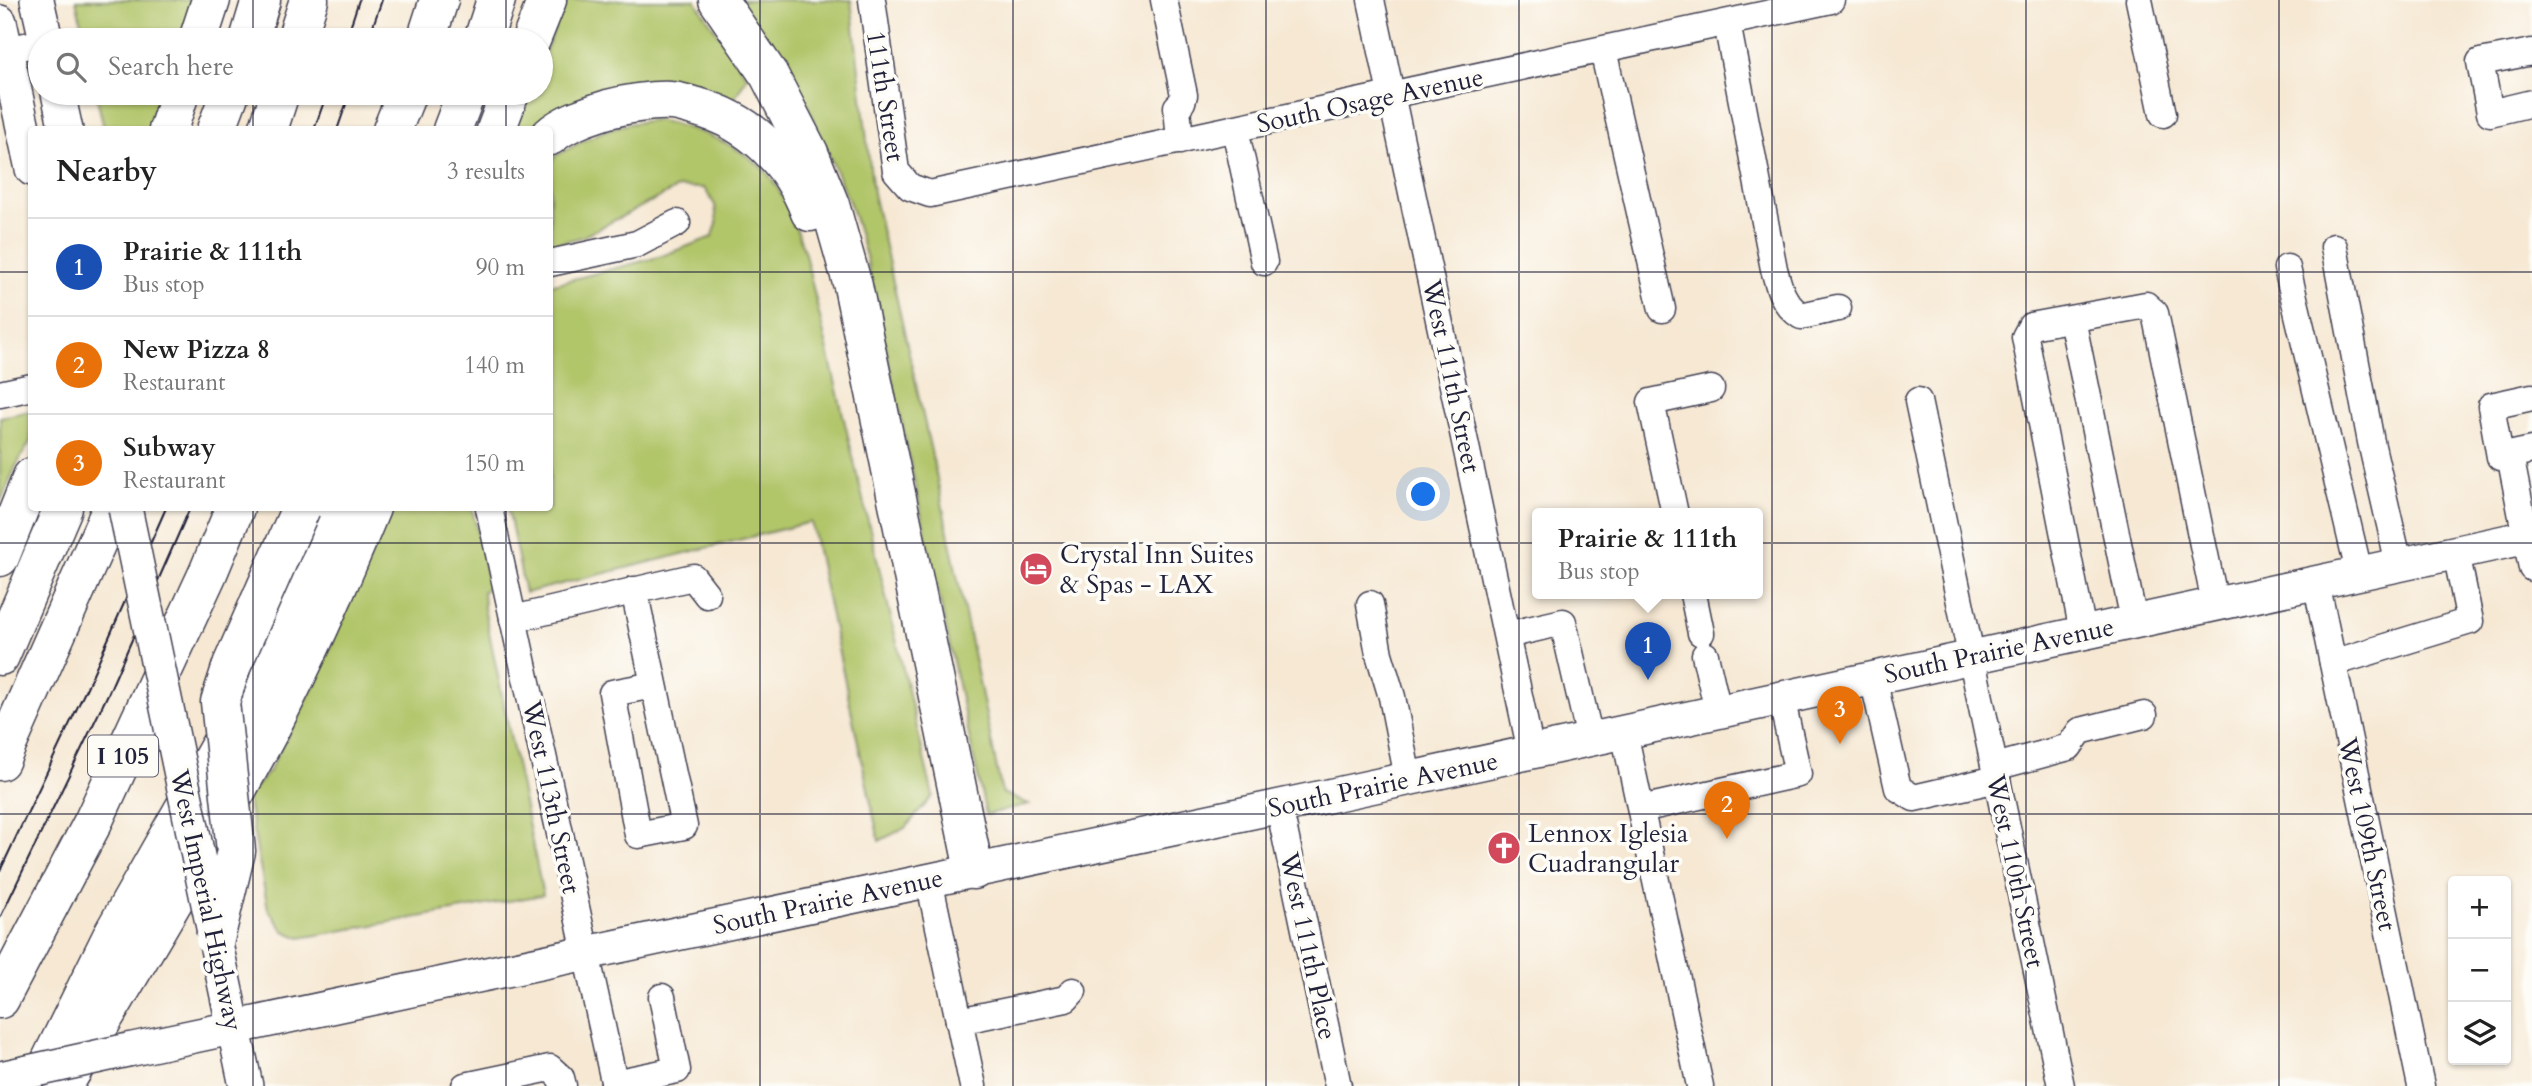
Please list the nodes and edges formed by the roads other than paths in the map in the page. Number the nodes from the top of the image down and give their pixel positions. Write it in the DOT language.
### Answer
graph roads {
  1 [pos="37,0"];
  2 [pos="211,0"];
  3 [pos="261,0"];
  4 [pos="309,0"];
  5 [pos="439,0"];
  6 [pos="496,0"];
  7 [pos="547,0"];
  8 [pos="718,0"];
  9 [pos="872,0"];
  10 [pos="1164,0"];
  11 [pos="1371,0"];
  12 [pos="1831,0"];
  13 [pos="2139,0"];
  14 [pos="1727,23"];
  15 [pos="43,28"];
  16 [pos="202,28"];
  17 [pos="253,28"];
  18 [pos="300,28"];
  19 [pos="430,28"];
  20 [pos="487,28"];
  21 [pos="536,28"];
  22 [pos="2,41"];
  23 [pos="28,42"];
  24 [pos="1603,50"];
  25 [pos="2532,52"];
  26 [pos="1392,95"];
  27 [pos="2532,103"];
  28 [pos="61,105"];
  29 [pos="176,105"];
  30 [pos="225,105"];
  31 [pos="276,105"];
  32 [pos="402,105"];
  33 [pos="461,105"];
  34 [pos="505,105"];
  35 [pos="2163,114"];
  36 [pos="65,126"];
  37 [pos="169,126"];
  38 [pos="218,126"];
  39 [pos="269,126"];
  40 [pos="394,126"];
  41 [pos="454,126"];
  42 [pos="498,126"];
  43 [pos="1235,129"];
  44 [pos="553,134"];
  45 [pos="1180,141"];
  46 [pos="28,152"];
  47 [pos="910,187"];
  48 [pos="677,223"];
  49 [pos="2334,247"];
  50 [pos="553,261"];
  51 [pos="1264,262"];
  52 [pos="2287,268"];
  53 [pos="853,286"];
  54 [pos="1838,308"];
  55 [pos="1662,309"];
  56 [pos="2072,318"];
  57 [pos="28,388"];
  58 [pos="1711,389"];
  59 [pos="0,394"];
  60 [pos="2532,397"];
  61 [pos="1918,401"];
  62 [pos="2521,452"];
  63 [pos="28,487"];
  64 [pos="1674,508"];
  65 [pos="62,511"];
  66 [pos="111,511"];
  67 [pos="126,511"];
  68 [pos="234,511"];
  69 [pos="300,511"];
  70 [pos="340,511"];
  71 [pos="370,511"];
  72 [pos="490,511"];
  73 [pos="2530,547"];
  74 [pos="2456,552"];
  75 [pos="0,557"];
  76 [pos="2399,564"];
  77 [pos="2359,572"];
  78 [pos="2316,582"];
  79 [pos="634,590"];
  80 [pos="707,594"];
  81 [pos="1694,599"];
  82 [pos="2215,603"];
  83 [pos="1370,604"];
  84 [pos="513,619"];
  85 [pos="2134,621"];
  86 [pos="2083,632"];
  87 [pos="1507,635"];
  88 [pos="0,656"];
  89 [pos="1971,656"];
  90 [pos="2333,663"];
  91 [pos="1873,678"];
  92 [pos="654,685"];
  93 [pos="1781,698"];
  94 [pos="1718,711"];
  95 [pos="2144,715"];
  96 [pos="1624,732"];
  97 [pos="1590,739"];
  98 [pos="1531,752"];
  99 [pos="0,761"];
  100 [pos="1996,773"];
  101 [pos="1408,778"];
  102 [pos="1279,806"];
  103 [pos="1641,808"];
  104 [pos="974,870"];
  105 [pos="929,880"];
  106 [pos="215,939"];
  107 [pos="586,953"];
  108 [pos="1073,991"];
  109 [pos="662,997"];
  110 [pos="0,999"];
  111 [pos="959,1020"];
  112 [pos="233,1027"];
  113 [pos="0,1078"];
  114 [pos="615,1084"];
  115 [pos="38,1086"];
  116 [pos="63,1086"];
  117 [pos="246,1086"];
  118 [pos="465,1086"];
  119 [pos="562,1086"];
  120 [pos="973,1086"];
  121 [pos="1338,1086"];
  122 [pos="1700,1086"];
  123 [pos="2061,1086"];
  124 [pos="2421,1086"];
  1 -- 15 [label="main road"];
  2 -- 16 [label="highway"];
  3 -- 17 [label="highway"];
  4 -- 18 [label="highway"];
  5 -- 19 [label="highway"];
  6 -- 20 [label="highway"];
  7 -- 21 [label="highway"];
  8 -- 53 [label="highway"];
  9 -- 47 [label="street, 111th Street"];
  10 -- 45 [label="street"];
  11 -- 26 [label="street, West 111th Street"];
  12 -- 14 [label="street, South Osage Avenue"];
  13 -- 35 [label="street"];
  14 -- 24 [label="street, South Osage Avenue"];
  14 -- 54 [label="street"];
  22 -- 23 [label="street"];
  22 -- 46 [label="main road"];
  24 -- 26 [label="street, South Osage Avenue"];
  24 -- 55 [label="street"];
  25 -- 27 [label="street"];
  26 -- 43 [label="street, South Osage Avenue"];
  26 -- 87 [label="street, West 111th Street"];
  28 -- 36 [label="main road"];
  29 -- 37 [label="highway"];
  30 -- 38 [label="highway"];
  31 -- 39 [label="highway"];
  32 -- 40 [label="highway"];
  33 -- 41 [label="highway"];
  34 -- 42 [label="highway"];
  43 -- 45 [label="street, South Osage Avenue"];
  43 -- 51 [label="street"];
  44 -- 53 [label="highway"];
  45 -- 47 [label="street, South Osage Avenue"];
  48 -- 50 [label="street"];
  49 -- 76 [label="street"];
  52 -- 77 [label="street"];
  53 -- 104 [label="highway"];
  56 -- 82 [label="street"];
  56 -- 85 [label="street"];
  56 -- 86 [label="street"];
  57 -- 59 [label="street"];
  58 -- 64 [label="street"];
  60 -- 62 [label="street"];
  61 -- 89 [label="street, West 110th Street"];
  62 -- 73 [label="street"];
  63 -- 75 [label="highway"];
  65 -- 88 [label="highway"];
  66 -- 99 [label="highway"];
  67 -- 106 [label="main road, West Imperial Highway, bridge"];
  68 -- 110 [label="highway, I 105"];
  69 -- 106 [label="highway, bridge"];
  70 -- 115 [label="highway"];
  71 -- 116 [label="highway"];
  72 -- 84 [label="street, West 113th Street"];
  73 -- 74 [label="main road, South Prairie Avenue"];
  74 -- 76 [label="main road, South Prairie Avenue"];
  74 -- 90 [label="street"];
  76 -- 77 [label="main road, South Prairie Avenue"];
  77 -- 78 [label="main road, South Prairie Avenue"];
  78 -- 82 [label="main road, South Prairie Avenue"];
  78 -- 90 [label="street, West 109th Street"];
  79 -- 80 [label="street"];
  79 -- 84 [label="street"];
  79 -- 92 [label="street"];
  81 -- 94 [label="street"];
  82 -- 85 [label="main road, South Prairie Avenue"];
  83 -- 101 [label="street"];
  84 -- 107 [label="street, West 113th Street"];
  85 -- 86 [label="main road, South Prairie Avenue"];
  86 -- 89 [label="main road, South Prairie Avenue"];
  87 -- 97 [label="street"];
  87 -- 98 [label="street, West 111th Street"];
  89 -- 91 [label="main road, South Prairie Avenue"];
  89 -- 100 [label="street, West 110th Street"];
  90 -- 124 [label="street, West 109th Street"];
  91 -- 93 [label="main road, South Prairie Avenue"];
  91 -- 100 [label="street"];
  92 -- 92 [label="street"];
  93 -- 94 [label="main road, South Prairie Avenue"];
  93 -- 103 [label="street"];
  94 -- 96 [label="main road, South Prairie Avenue"];
  95 -- 100 [label="street"];
  96 -- 97 [label="main road, South Prairie Avenue"];
  96 -- 103 [label="street"];
  97 -- 98 [label="main road, South Prairie Avenue"];
  98 -- 101 [label="main road, South Prairie Avenue"];
  100 -- 123 [label="street, West 110th Street"];
  101 -- 102 [label="main road, South Prairie Avenue"];
  102 -- 104 [label="main road, South Prairie Avenue"];
  102 -- 121 [label="street, West 111th Place"];
  103 -- 122 [label="street"];
  104 -- 105 [label="main road, South Prairie Avenue"];
  105 -- 107 [label="main road, South Prairie Avenue"];
  105 -- 111 [label="street"];
  106 -- 112 [label="main road, West Imperial Highway"];
  107 -- 112 [label="main road, South Prairie Avenue"];
  107 -- 114 [label="street, West 113th Street"];
  108 -- 111 [label="street"];
  109 -- 114 [label="street"];
  111 -- 120 [label="street"];
  112 -- 113 [label="main road, South Prairie Avenue, bridge"];
  112 -- 117 [label="main road, West Imperial Highway"];
  118 -- 119 [label="street"];
}
